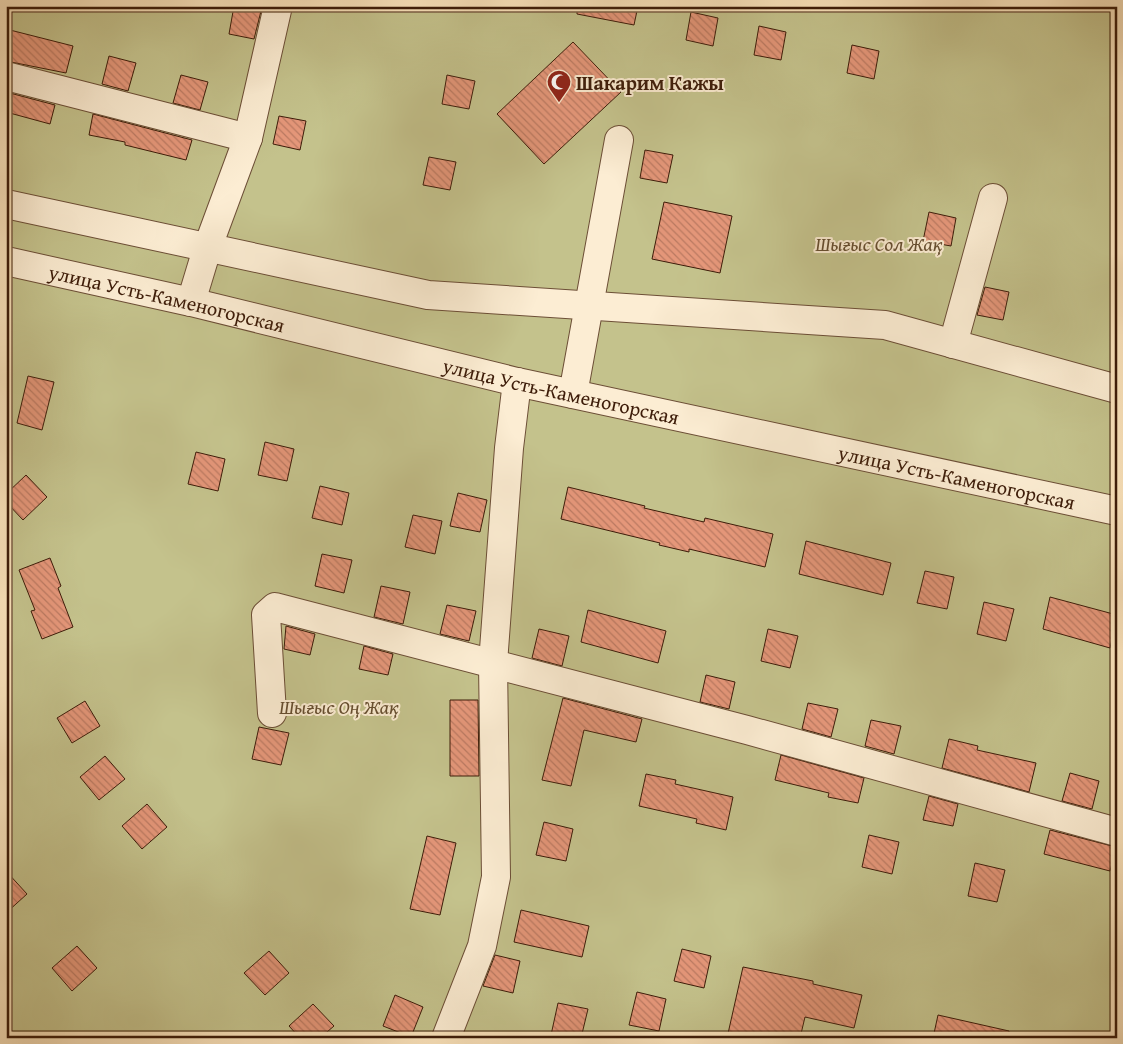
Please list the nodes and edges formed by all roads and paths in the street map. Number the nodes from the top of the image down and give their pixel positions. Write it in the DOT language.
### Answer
graph roads {
  1 [pos="278,6"];
  2 [pos="6,76"];
  3 [pos="248,138"];
  4 [pos="619,140"];
  5 [pos="993,198"];
  6 [pos="6,204"];
  7 [pos="207,249"];
  8 [pos="6,262"];
  9 [pos="191,302"];
  10 [pos="588,307"];
  11 [pos="953,344"];
  12 [pos="518,382"];
  13 [pos="1117,390"];
  14 [pos="573,394"];
  15 [pos="1117,511"];
  16 [pos="493,663"];
  17 [pos="272,713"];
  18 [pos="1117,832"];
  19 [pos="446,1038"];
  1 -- 3 [label="street"];
  2 -- 3 [label="street"];
  3 -- 7 [label="street"];
  4 -- 10 [label="street"];
  5 -- 11 [label="street"];
  6 -- 7 [label="street"];
  7 -- 9 [label="street"];
  7 -- 10 [label="street"];
  8 -- 9 [label="street, улица Усть-Каменогорская"];
  9 -- 12 [label="street, улица Усть-Каменогорская"];
  10 -- 11 [label="street"];
  10 -- 14 [label="street"];
  11 -- 13 [label="street"];
  12 -- 14 [label="street, улица Усть-Каменогорская"];
  12 -- 16 [label="street"];
  14 -- 15 [label="street, улица Усть-Каменогорская"];
  16 -- 17 [label="street"];
  16 -- 18 [label="street"];
  16 -- 19 [label="street"];
}
